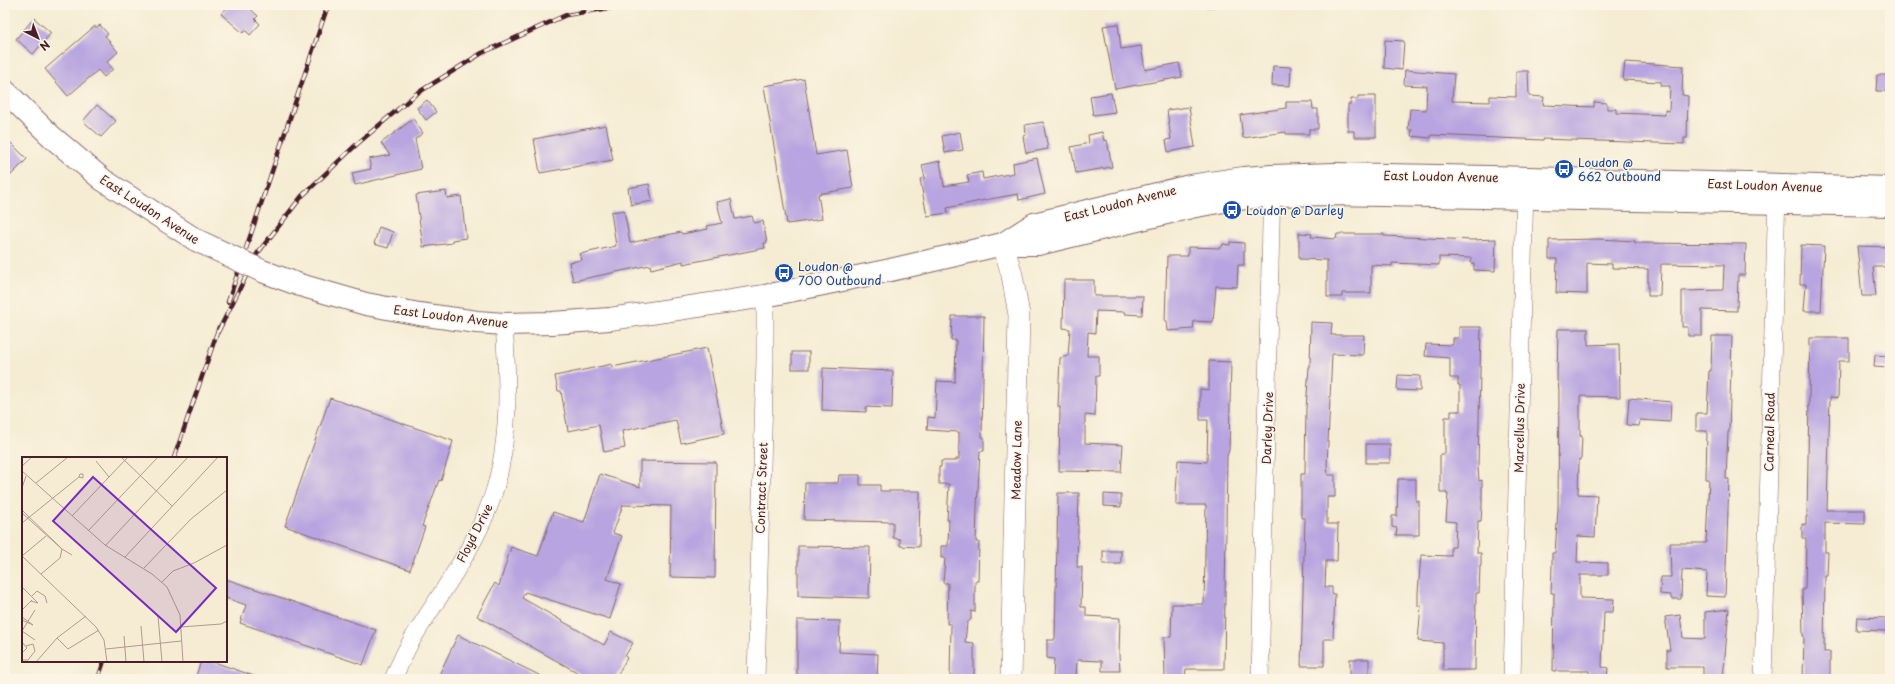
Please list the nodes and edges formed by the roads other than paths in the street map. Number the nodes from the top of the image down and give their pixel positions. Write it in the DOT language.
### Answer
graph roads {
  1 [pos="5,91"];
  2 [pos="1272,186"];
  3 [pos="1525,188"];
  4 [pos="1890,188"];
  5 [pos="1776,194"];
  6 [pos="1890,205"];
  7 [pos="1003,244"];
  8 [pos="764,296"];
  9 [pos="504,324"];
  10 [pos="393,679"];
  11 [pos="756,679"];
  12 [pos="1011,679"];
  13 [pos="1260,679"];
  14 [pos="1512,679"];
  15 [pos="1763,679"];
  1 -- 9 [label="main road, East Loudon Avenue, bridge"];
  2 -- 3 [label="main road, East Loudon Avenue"];
  2 -- 7 [label="main road, East Loudon Avenue"];
  2 -- 13 [label="street, Darley Drive"];
  3 -- 5 [label="main road, East Loudon Avenue"];
  3 -- 14 [label="street, Marcellus Drive"];
  4 -- 5 [label="main road, East Loudon Avenue"];
  5 -- 6 [label="main road, East Loudon Avenue"];
  5 -- 15 [label="street, Carneal Road"];
  7 -- 8 [label="main road, East Loudon Avenue"];
  7 -- 12 [label="street, Meadow Lane"];
  8 -- 9 [label="main road, East Loudon Avenue"];
  8 -- 11 [label="street, Contract Street"];
  9 -- 10 [label="street, Floyd Drive"];
}
